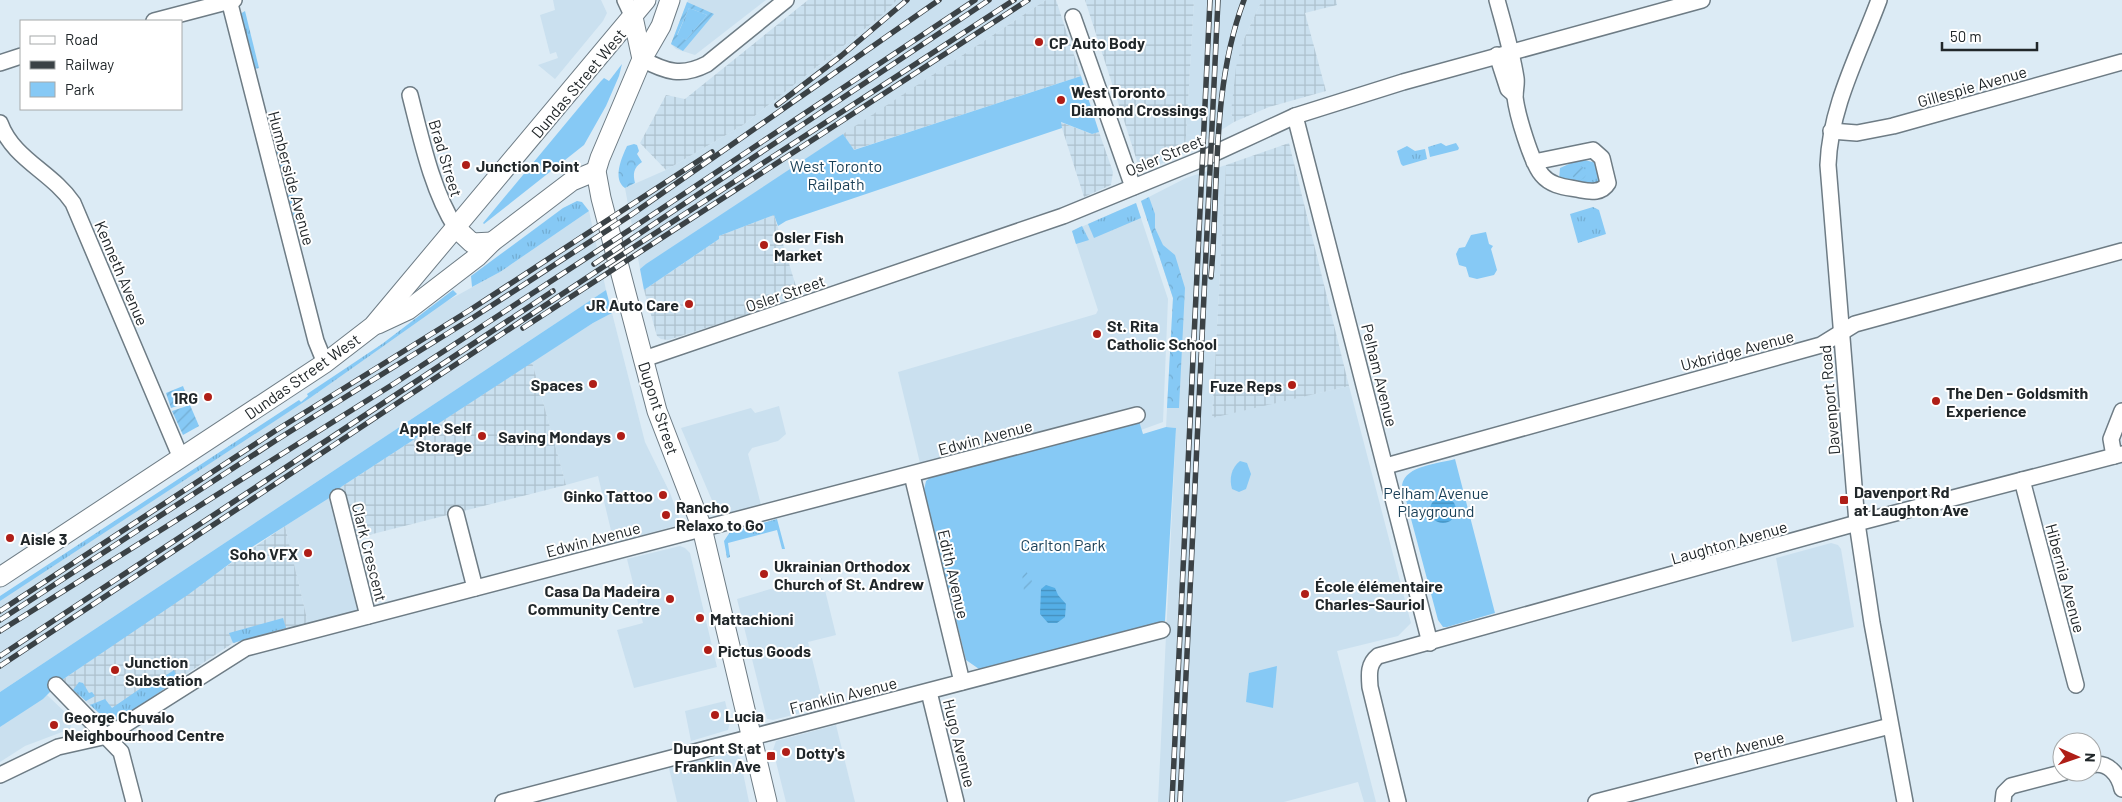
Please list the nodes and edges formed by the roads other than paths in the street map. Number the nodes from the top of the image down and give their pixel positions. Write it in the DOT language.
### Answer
graph roads {
  1 [pos="231,0"];
  2 [pos="624,0"];
  3 [pos="646,0"];
  4 [pos="670,0"];
  5 [pos="786,0"];
  6 [pos="1497,0"];
  7 [pos="1702,0"];
  8 [pos="1879,0"];
  9 [pos="1073,16"];
  10 [pos="633,17"];
  11 [pos="158,20"];
  12 [pos="1504,54"];
  13 [pos="20,56"];
  14 [pos="642,59"];
  15 [pos="2122,62"];
  16 [pos="0,64"];
  17 [pos="410,95"];
  18 [pos="1295,116"];
  19 [pos="0,123"];
  20 [pos="1831,131"];
  21 [pos="1534,162"];
  22 [pos="596,170"];
  23 [pos="1133,187"];
  24 [pos="456,228"];
  25 [pos="492,242"];
  26 [pos="2122,251"];
  27 [pos="373,326"];
  28 [pos="1841,332"];
  29 [pos="644,360"];
  30 [pos="325,363"];
  31 [pos="2122,410"];
  32 [pos="1138,415"];
  33 [pos="2118,455"];
  34 [pos="181,458"];
  35 [pos="1386,466"];
  36 [pos="912,475"];
  37 [pos="2022,480"];
  38 [pos="338,497"];
  39 [pos="456,514"];
  40 [pos="1857,524"];
  41 [pos="702,528"];
  42 [pos="0,577"];
  43 [pos="475,588"];
  44 [pos="368,616"];
  45 [pos="1162,630"];
  46 [pos="1430,643"];
  47 [pos="962,682"];
  48 [pos="56,685"];
  49 [pos="2076,685"];
  50 [pos="929,692"];
  51 [pos="1890,726"];
  52 [pos="108,736"];
  53 [pos="751,736"];
  54 [pos="2102,765"];
  55 [pos="0,776"];
  56 [pos="2052,776"];
  57 [pos="2122,788"];
  58 [pos="549,796"];
  59 [pos="134,802"];
  60 [pos="503,802"];
  61 [pos="768,802"];
  62 [pos="956,802"];
  63 [pos="1398,802"];
  64 [pos="1596,802"];
  65 [pos="1905,802"];
  66 [pos="2003,802"];
  1 -- 11 [label="street"];
  1 -- 30 [label="street, Humberside Avenue"];
  2 -- 10 [label="street"];
  3 -- 10 [label="main road, Dundas Street West"];
  4 -- 14 [label="main road, Dupont Street"];
  5 -- 14 [label="street"];
  6 -- 12 [label="street"];
  7 -- 12 [label="street, Osler Street"];
  8 -- 20 [label="street, Davenport Road"];
  9 -- 23 [label="street"];
  10 -- 14 [label="main road"];
  10 -- 24 [label="main road, Dundas Street West"];
  12 -- 18 [label="street, Osler Street"];
  12 -- 21 [label="street"];
  13 -- 16 [label="street"];
  14 -- 22 [label="main road, Dupont Street"];
  15 -- 20 [label="street, Gillespie Avenue"];
  17 -- 24 [label="street, Brad Street"];
  18 -- 23 [label="street, Osler Street"];
  18 -- 35 [label="street, Pelham Avenue"];
  19 -- 34 [label="street, Kenneth Avenue"];
  20 -- 28 [label="street, Davenport Road"];
  22 -- 25 [label="main road"];
  22 -- 29 [label="main road, Dupont Street"];
  23 -- 29 [label="street, Osler Street"];
  24 -- 25 [label="main road"];
  24 -- 27 [label="main road, Dundas Street West"];
  25 -- 27 [label="main road"];
  26 -- 28 [label="street, Uxbridge Avenue"];
  27 -- 30 [label="main road, Dundas Street West"];
  28 -- 35 [label="street, Uxbridge Avenue"];
  28 -- 40 [label="street, Davenport Road"];
  29 -- 41 [label="main road, Dupont Street"];
  30 -- 34 [label="main road, Dundas Street West"];
  31 -- 33 [label="street"];
  32 -- 36 [label="street, Edwin Avenue"];
  33 -- 37 [label="street, Laughton Avenue"];
  34 -- 42 [label="main road, Dundas Street West"];
  35 -- 46 [label="street, Pelham Avenue"];
  36 -- 41 [label="street, Edwin Avenue"];
  36 -- 47 [label="street, Edith Avenue"];
  37 -- 40 [label="street, Laughton Avenue"];
  37 -- 49 [label="street, Hibernia Avenue"];
  38 -- 44 [label="street, Clark Crescent"];
  39 -- 43 [label="street"];
  40 -- 46 [label="street, Laughton Avenue"];
  40 -- 51 [label="street, Davenport Road"];
  41 -- 43 [label="street, Edwin Avenue"];
  41 -- 53 [label="main road, Dupont Street"];
  43 -- 44 [label="street, Edwin Avenue"];
  44 -- 52 [label="street, Edwin Avenue"];
  45 -- 47 [label="street, Franklin Avenue"];
  46 -- 63 [label="street, Laughton Avenue"];
  47 -- 50 [label="street, Franklin Avenue"];
  48 -- 52 [label="street"];
  50 -- 53 [label="street, Franklin Avenue"];
  50 -- 62 [label="street, Hugo Avenue"];
  51 -- 64 [label="street, Perth Avenue"];
  51 -- 65 [label="street, Davenport Road"];
  52 -- 55 [label="street"];
  52 -- 59 [label="street"];
  53 -- 58 [label="street, Franklin Avenue"];
  53 -- 61 [label="main road, Dupont Street"];
  54 -- 57 [label="street"];
  56 -- 66 [label="street"];
  58 -- 60 [label="street, Franklin Avenue"];
}
